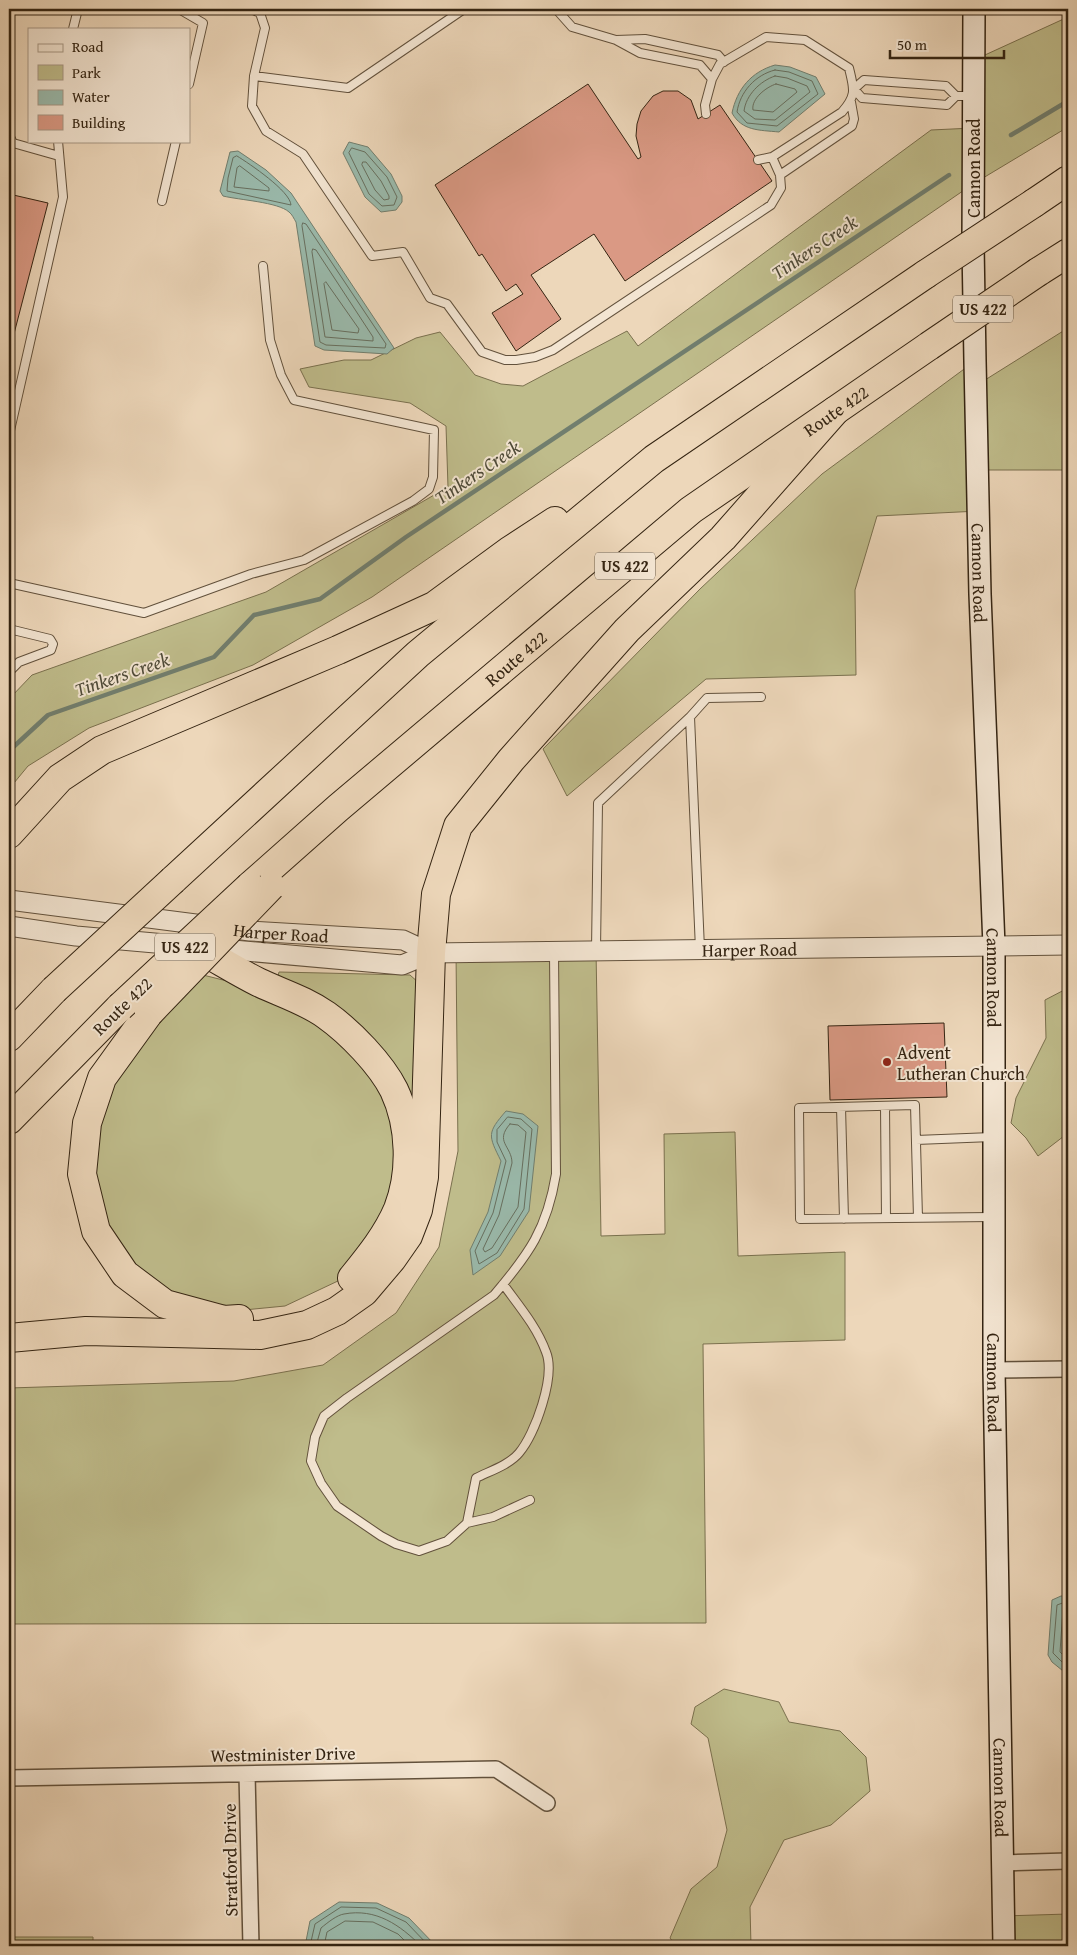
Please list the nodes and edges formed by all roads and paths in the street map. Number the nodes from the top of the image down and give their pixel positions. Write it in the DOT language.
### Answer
graph roads {
  1 [pos="78,9"];
  2 [pos="179,9"];
  3 [pos="252,9"];
  4 [pos="464,9"];
  5 [pos="556,9"];
  6 [pos="974,9"];
  7 [pos="73,28"];
  8 [pos="616,40"];
  9 [pos="724,62"];
  10 [pos="254,76"];
  11 [pos="712,79"];
  12 [pos="190,80"];
  13 [pos="854,89"];
  14 [pos="965,96"];
  15 [pos="851,102"];
  16 [pos="706,114"];
  17 [pos="9,135"];
  18 [pos="58,142"];
  19 [pos="176,142"];
  20 [pos="59,156"];
  21 [pos="772,157"];
  22 [pos="758,160"];
  23 [pos="780,175"];
  24 [pos="1068,180"];
  25 [pos="162,201"];
  26 [pos="1068,253"];
  27 [pos="263,266"];
  28 [pos="835,411"];
  29 [pos="9,435"];
  30 [pos="654,459"];
  31 [pos="9,583"];
  32 [pos="9,629"];
  33 [pos="9,672"];
  34 [pos="761,697"];
  35 [pos="690,718"];
  36 [pos="9,834"];
  37 [pos="260,886"];
  38 [pos="9,900"];
  39 [pos="9,926"];
  40 [pos="1068,945"];
  41 [pos="195,946"];
  42 [pos="994,946"];
  43 [pos="700,949"];
  44 [pos="596,950"];
  45 [pos="554,951"];
  46 [pos="431,952"];
  47 [pos="9,1036"];
  48 [pos="885,1106"];
  49 [pos="841,1107"];
  50 [pos="9,1120"];
  51 [pos="992,1137"];
  52 [pos="916,1140"];
  53 [pos="993,1217"];
  54 [pos="886,1218"];
  55 [pos="918,1218"];
  56 [pos="844,1219"];
  57 [pos="503,1284"];
  58 [pos="9,1338"];
  59 [pos="994,1370"];
  60 [pos="1068,1370"];
  61 [pos="530,1500"];
  62 [pos="468,1523"];
  63 [pos="247,1774"];
  64 [pos="9,1778"];
  65 [pos="547,1803"];
  66 [pos="1068,1861"];
  67 [pos="1003,1863"];
  68 [pos="251,1946"];
  69 [pos="1004,1946"];
  1 -- 7 [label="lane"];
  2 -- 12 [label="lane"];
  3 -- 10 [label="lane"];
  4 -- 10 [label="lane"];
  5 -- 8 [label="lane"];
  6 -- 14 [label="main road, Cannon Road"];
  8 -- 9 [label="lane"];
  8 -- 11 [label="lane"];
  9 -- 11 [label="lane"];
  9 -- 13 [label="lane"];
  10 -- 23 [label="lane"];
  11 -- 16 [label="lane"];
  13 -- 14 [label="lane"];
  13 -- 14 [label="lane"];
  13 -- 15 [label="lane"];
  14 -- 42 [label="main road, Cannon Road"];
  15 -- 21 [label="lane"];
  15 -- 23 [label="lane"];
  17 -- 20 [label="lane"];
  18 -- 20 [label="lane"];
  19 -- 25 [label="lane"];
  20 -- 29 [label="lane"];
  21 -- 22 [label="lane"];
  21 -- 23 [label="lane"];
  24 -- 30 [label="highway, bridge"];
  26 -- 28 [label="highway, Route 422 / US 422, bridge"];
  27 -- 31 [label="lane"];
  28 -- 37 [label="highway, Route 422 / US 422"];
  28 -- 46 [label="highway"];
  30 -- 36 [label="highway"];
  30 -- 47 [label="highway, bridge"];
  32 -- 33 [label="lane"];
  34 -- 35 [label="lane"];
  35 -- 43 [label="lane"];
  35 -- 44 [label="lane"];
  37 -- 41 [label="highway, bridge"];
  37 -- 50 [label="highway, Route 422 / US 422, bridge"];
  38 -- 46 [label="street, Harper Road"];
  39 -- 41 [label="street, Harper Road"];
  40 -- 42 [label="street, Harper Road"];
  41 -- 46 [label="street, Harper Road"];
  42 -- 43 [label="street, Harper Road"];
  42 -- 51 [label="main road, Cannon Road"];
  43 -- 44 [label="street, Harper Road"];
  44 -- 45 [label="street, Harper Road"];
  45 -- 46 [label="street, Harper Road"];
  45 -- 57 [label="lane"];
  46 -- 58 [label="highway"];
  48 -- 49 [label="lane"];
  48 -- 52 [label="lane"];
  48 -- 54 [label="lane"];
  49 -- 56 [label="lane"];
  49 -- 56 [label="lane"];
  51 -- 52 [label="lane"];
  51 -- 53 [label="main road, Cannon Road"];
  52 -- 55 [label="lane"];
  53 -- 55 [label="lane"];
  53 -- 59 [label="main road, Cannon Road"];
  54 -- 55 [label="lane"];
  54 -- 56 [label="lane"];
  57 -- 62 [label="lane"];
  57 -- 62 [label="lane"];
  59 -- 60 [label="street"];
  59 -- 67 [label="main road, Cannon Road"];
  61 -- 62 [label="lane"];
  63 -- 64 [label="street, Westminister Drive"];
  63 -- 65 [label="street, Westminister Drive"];
  63 -- 68 [label="street, Stratford Drive"];
  66 -- 67 [label="street"];
  67 -- 69 [label="main road, Cannon Road"];
}
